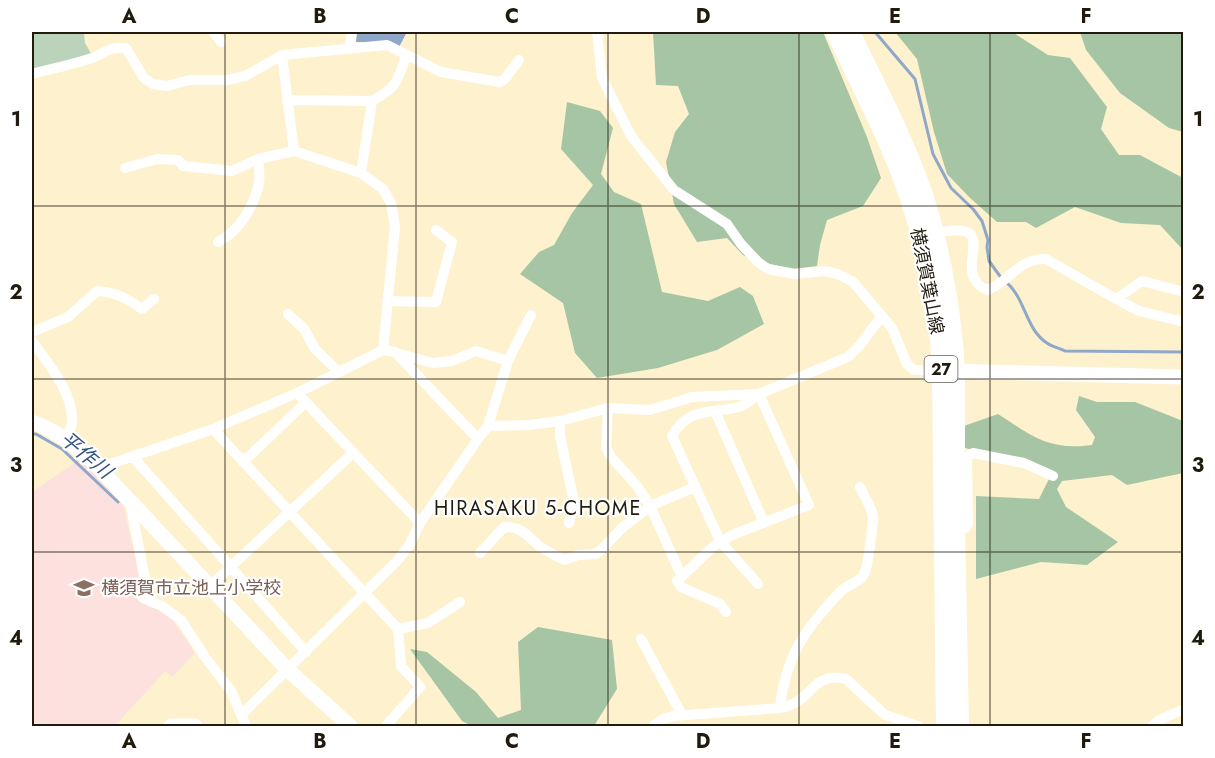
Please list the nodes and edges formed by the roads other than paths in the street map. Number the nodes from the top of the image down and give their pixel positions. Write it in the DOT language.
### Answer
graph roads {
  1 [pos="213,32"];
  2 [pos="352,32"];
  3 [pos="597,32"];
  4 [pos="835,32"];
  5 [pos="851,32"];
  6 [pos="221,42"];
  7 [pos="349,49"];
  8 [pos="282,55"];
  9 [pos="406,56"];
  10 [pos="519,60"];
  11 [pos="32,74"];
  12 [pos="287,100"];
  13 [pos="372,101"];
  14 [pos="294,151"];
  15 [pos="258,159"];
  16 [pos="125,168"];
  17 [pos="361,173"];
  18 [pos="436,230"];
  19 [pos="927,234"];
  20 [pos="218,242"];
  21 [pos="1184,292"];
  22 [pos="154,299"];
  23 [pos="1116,299"];
  24 [pos="387,301"];
  25 [pos="288,314"];
  26 [pos="531,315"];
  27 [pos="881,317"];
  28 [pos="1184,322"];
  29 [pos="32,332"];
  30 [pos="32,341"];
  31 [pos="383,350"];
  32 [pos="395,352"];
  33 [pos="508,361"];
  34 [pos="949,370"];
  35 [pos="339,372"];
  36 [pos="1184,377"];
  37 [pos="297,393"];
  38 [pos="759,394"];
  39 [pos="306,403"];
  40 [pos="608,408"];
  41 [pos="715,411"];
  42 [pos="560,421"];
  43 [pos="32,422"];
  44 [pos="488,426"];
  45 [pos="213,429"];
  46 [pos="66,439"];
  47 [pos="478,439"];
  48 [pos="353,453"];
  49 [pos="133,456"];
  50 [pos="243,462"];
  51 [pos="99,468"];
  52 [pos="1053,476"];
  53 [pos="695,487"];
  54 [pos="860,487"];
  55 [pos="130,500"];
  56 [pos="650,506"];
  57 [pos="290,512"];
  58 [pos="420,523"];
  59 [pos="569,523"];
  60 [pos="764,523"];
  61 [pos="950,528"];
  62 [pos="720,541"];
  63 [pos="480,554"];
  64 [pos="231,567"];
  65 [pos="682,577"];
  66 [pos="758,584"];
  67 [pos="210,586"];
  68 [pos="364,593"];
  69 [pos="460,602"];
  70 [pos="726,612"];
  71 [pos="398,629"];
  72 [pos="641,639"];
  73 [pos="306,652"];
  74 [pos="288,670"];
  75 [pos="780,708"];
  76 [pos="1184,709"];
  77 [pos="242,715"];
  78 [pos="682,715"];
  79 [pos="171,726"];
  80 [pos="195,726"];
  81 [pos="246,726"];
  82 [pos="350,726"];
  83 [pos="386,726"];
  84 [pos="653,726"];
  85 [pos="918,726"];
  86 [pos="945,726"];
  87 [pos="960,726"];
  88 [pos="1152,726"];
  1 -- 6 [label="street"];
  2 -- 7 [label="street"];
  3 -- 27 [label="street"];
  4 -- 19 [label="main road, 横須賀葉山線 / 27"];
  5 -- 19 [label="main road, 横須賀葉山線 / 27"];
  7 -- 8 [label="street"];
  7 -- 9 [label="street"];
  8 -- 11 [label="street"];
  8 -- 12 [label="street"];
  9 -- 10 [label="street"];
  9 -- 13 [label="street"];
  12 -- 13 [label="street"];
  12 -- 14 [label="street"];
  13 -- 17 [label="street"];
  14 -- 15 [label="street"];
  14 -- 17 [label="street"];
  15 -- 16 [label="street"];
  15 -- 20 [label="street"];
  17 -- 24 [label="street"];
  18 -- 24 [label="street"];
  19 -- 23 [label="street"];
  19 -- 34 [label="main road, 横須賀葉山線 / 27"];
  21 -- 23 [label="street"];
  22 -- 29 [label="street"];
  23 -- 28 [label="street"];
  24 -- 31 [label="street"];
  25 -- 35 [label="street"];
  26 -- 33 [label="street"];
  27 -- 34 [label="street"];
  27 -- 38 [label="street"];
  30 -- 46 [label="street"];
  31 -- 32 [label="street"];
  31 -- 35 [label="street"];
  32 -- 33 [label="street"];
  32 -- 47 [label="street"];
  33 -- 44 [label="street"];
  34 -- 36 [label="street"];
  34 -- 61 [label="main road, 横須賀葉山線 / 27"];
  35 -- 37 [label="street"];
  37 -- 39 [label="street"];
  37 -- 45 [label="street"];
  38 -- 40 [label="street"];
  38 -- 41 [label="street"];
  38 -- 60 [label="street"];
  39 -- 48 [label="street"];
  39 -- 50 [label="street"];
  40 -- 42 [label="street"];
  40 -- 56 [label="street"];
  41 -- 53 [label="street"];
  41 -- 60 [label="street"];
  42 -- 44 [label="street"];
  42 -- 59 [label="street"];
  43 -- 46 [label="street"];
  44 -- 47 [label="street"];
  45 -- 49 [label="street"];
  45 -- 50 [label="street"];
  46 -- 51 [label="street"];
  47 -- 58 [label="street"];
  48 -- 57 [label="street"];
  48 -- 58 [label="street"];
  49 -- 51 [label="street"];
  49 -- 64 [label="street"];
  50 -- 57 [label="street"];
  51 -- 55 [label="street"];
  52 -- 61 [label="street"];
  53 -- 56 [label="street"];
  53 -- 62 [label="street"];
  54 -- 75 [label="street"];
  55 -- 67 [label="street"];
  55 -- 77 [label="street"];
  56 -- 63 [label="street"];
  56 -- 65 [label="street"];
  57 -- 64 [label="street"];
  57 -- 68 [label="street"];
  58 -- 68 [label="street"];
  60 -- 62 [label="street"];
  61 -- 86 [label="main road, 横須賀葉山線 / 27"];
  61 -- 87 [label="main road, 横須賀葉山線 / 27"];
  62 -- 65 [label="street"];
  62 -- 66 [label="street"];
  64 -- 67 [label="street"];
  64 -- 73 [label="street"];
  65 -- 70 [label="street"];
  67 -- 74 [label="street"];
  68 -- 71 [label="street"];
  68 -- 73 [label="street"];
  69 -- 71 [label="street"];
  71 -- 83 [label="street"];
  72 -- 78 [label="street"];
  73 -- 74 [label="street"];
  74 -- 77 [label="street"];
  74 -- 82 [label="street"];
  75 -- 78 [label="street"];
  75 -- 85 [label="street"];
  76 -- 88 [label="street"];
  77 -- 81 [label="street"];
  78 -- 84 [label="street"];
  79 -- 80 [label="street"];
}
